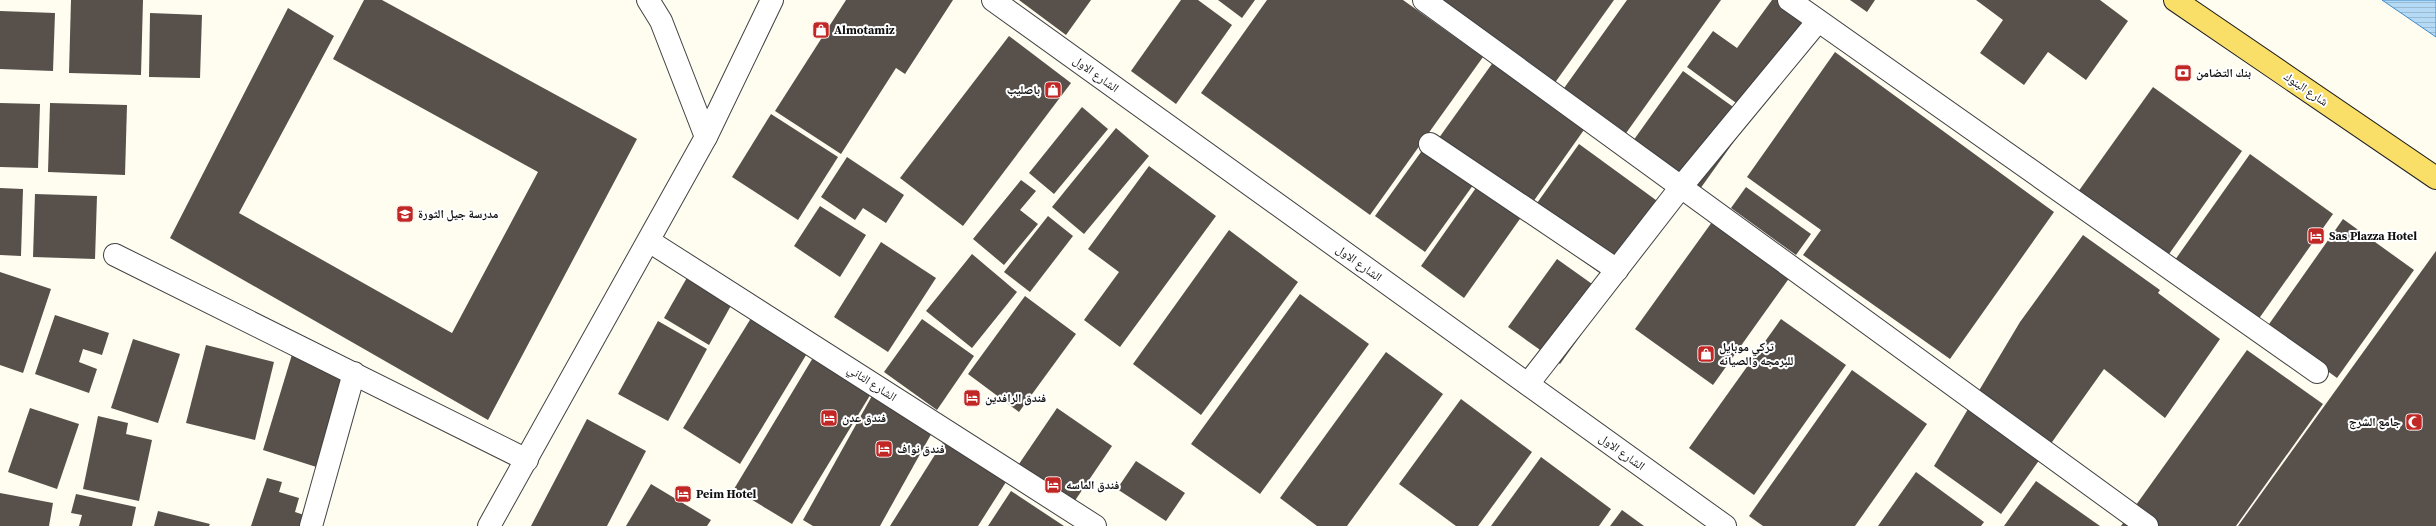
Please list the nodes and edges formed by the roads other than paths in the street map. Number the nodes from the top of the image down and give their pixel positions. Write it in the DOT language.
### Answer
graph roads {
  1 [pos="648,0"];
  2 [pos="772,0"];
  3 [pos="993,0"];
  4 [pos="1424,0"];
  5 [pos="1789,0"];
  6 [pos="2175,0"];
  7 [pos="1818,21"];
  8 [pos="706,137"];
  9 [pos="1430,144"];
  10 [pos="2436,178"];
  11 [pos="1681,187"];
  12 [pos="649,241"];
  13 [pos="115,255"];
  14 [pos="1617,270"];
  15 [pos="2317,372"];
  16 [pos="354,373"];
  17 [pos="1528,384"];
  18 [pos="527,460"];
  19 [pos="311,526"];
  20 [pos="489,526"];
  21 [pos="1095,526"];
  22 [pos="1725,526"];
  23 [pos="2146,526"];
  1 -- 8 [label="street"];
  2 -- 8 [label="street"];
  3 -- 17 [label="street, الشارع الاول"];
  4 -- 11 [label="street"];
  5 -- 7 [label="street"];
  6 -- 10 [label="main road, شارع البنوك"];
  7 -- 11 [label="street"];
  7 -- 15 [label="street"];
  8 -- 12 [label="street"];
  9 -- 14 [label="street"];
  11 -- 14 [label="street"];
  11 -- 23 [label="street"];
  12 -- 18 [label="street"];
  12 -- 21 [label="street, الشارع الثاني"];
  13 -- 16 [label="street"];
  14 -- 17 [label="street"];
  16 -- 18 [label="street"];
  16 -- 19 [label="street"];
  17 -- 22 [label="street, الشارع الاول"];
  18 -- 20 [label="street"];
}
